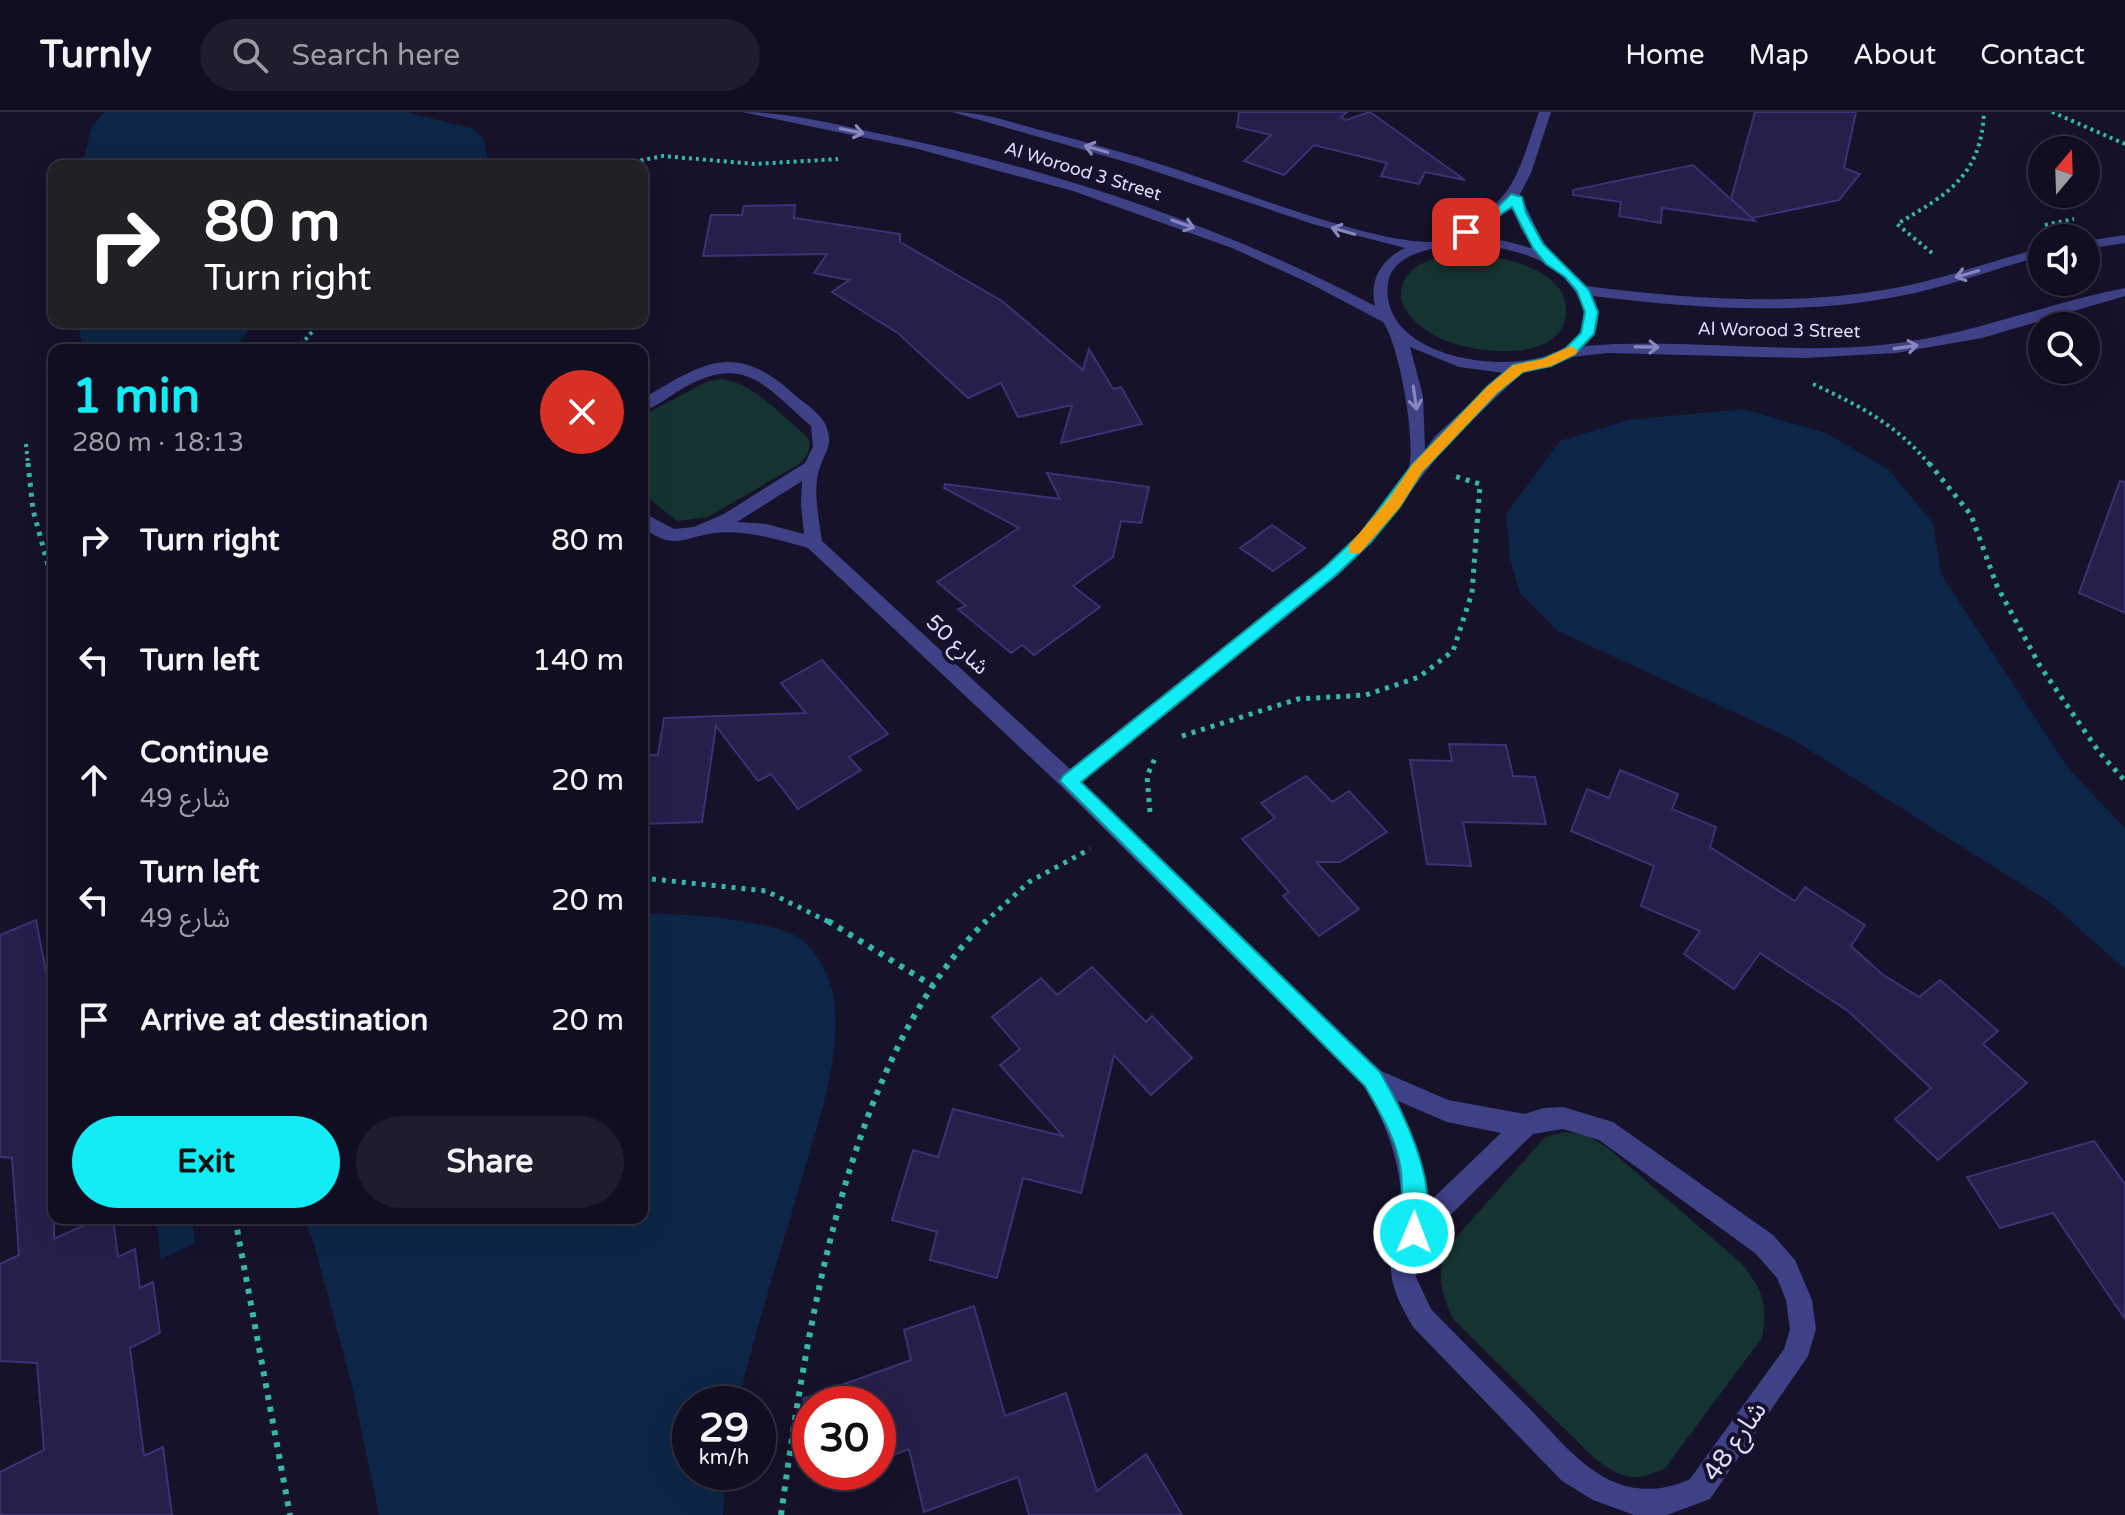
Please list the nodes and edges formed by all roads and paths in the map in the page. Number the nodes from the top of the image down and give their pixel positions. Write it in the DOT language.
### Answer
graph roads {
  1 [pos="748,112"];
  2 [pos="958,112"];
  3 [pos="1545,112"];
  4 [pos="1984,112"];
  5 [pos="2052,112"];
  6 [pos="1004,117"];
  7 [pos="894,140"];
  8 [pos="2125,144"];
  9 [pos="643,160"];
  10 [pos="1515,197"];
  11 [pos="2125,239"];
  12 [pos="1444,241"];
  13 [pos="2100,243"];
  14 [pos="1419,247"];
  15 [pos="2028,256"];
  16 [pos="1550,261"];
  17 [pos="1959,276"];
  18 [pos="1583,290"];
  19 [pos="2125,292"];
  20 [pos="1393,325"];
  21 [pos="316,328"];
  22 [pos="301,344"];
  23 [pos="1569,352"];
  24 [pos="1518,368"];
  25 [pos="1802,381"];
  26 [pos="648,403"];
  27 [pos="26,444"];
  28 [pos="1456,464"];
  29 [pos="811,467"];
  30 [pos="1417,468"];
  31 [pos="648,523"];
  32 [pos="713,527"];
  33 [pos="814,543"];
  34 [pos="48,565"];
  35 [pos="1180,736"];
  36 [pos="1157,753"];
  37 [pos="1069,781"];
  38 [pos="2125,781"];
  39 [pos="1129,839"];
  40 [pos="648,879"];
  41 [pos="933,986"];
  42 [pos="1373,1079"];
  43 [pos="1525,1126"];
  44 [pos="236,1224"];
  45 [pos="1414,1233"];
  46 [pos="290,1515"];
  47 [pos="781,1515"];
  1 -- 7 [label="street, Al Worood 3 Street, one-way"];
  2 -- 6 [label="street, Al Worood 3 Street"];
  3 -- 10 [label="street"];
  4 -- 17 [label="path"];
  5 -- 8 [label="path"];
  14 -- 6 [label="street, Al Worood 3 Street, one-way"];
  7 -- 9 [label="path"];
  7 -- 20 [label="street, Al Worood 3 Street, one-way"];
  10 -- 12 [label="street"];
  10 -- 16 [label="street"];
  11 -- 13 [label="street"];
  12 -- 14 [label="street"];
  12 -- 16 [label="street"];
  14 -- 20 [label="street"];
  15 -- 17 [label="street, Al Worood 3 Street, one-way"];
  16 -- 18 [label="street"];
  17 -- 18 [label="street, Al Worood 3 Street"];
  18 -- 23 [label="street"];
  23 -- 19 [label="street, Al Worood 3 Street, one-way"];
  20 -- 24 [label="street"];
  20 -- 30 [label="street, one-way"];
  21 -- 22 [label="path"];
  23 -- 24 [label="street"];
  24 -- 30 [label="street"];
  25 -- 38 [label="path"];
  26 -- 29 [label="street"];
  27 -- 34 [label="path"];
  28 -- 35 [label="path"];
  29 -- 32 [label="street, شارع 50"];
  29 -- 33 [label="street"];
  30 -- 37 [label="street"];
  31 -- 32 [label="street, شارع 50"];
  32 -- 33 [label="street, شارع 50"];
  33 -- 37 [label="street, شارع 50"];
  36 -- 39 [label="path"];
  37 -- 39 [label="street, شارع 48"];
  39 -- 41 [label="path"];
  39 -- 42 [label="street, شارع 48"];
  40 -- 41 [label="path"];
  41 -- 47 [label="path"];
  42 -- 43 [label="street, شارع 48"];
  42 -- 45 [label="street, شارع 48"];
  43 -- 45 [label="street, شارع 48"];
  43 -- 45 [label="street, شارع 48"];
  44 -- 46 [label="path"];
}
